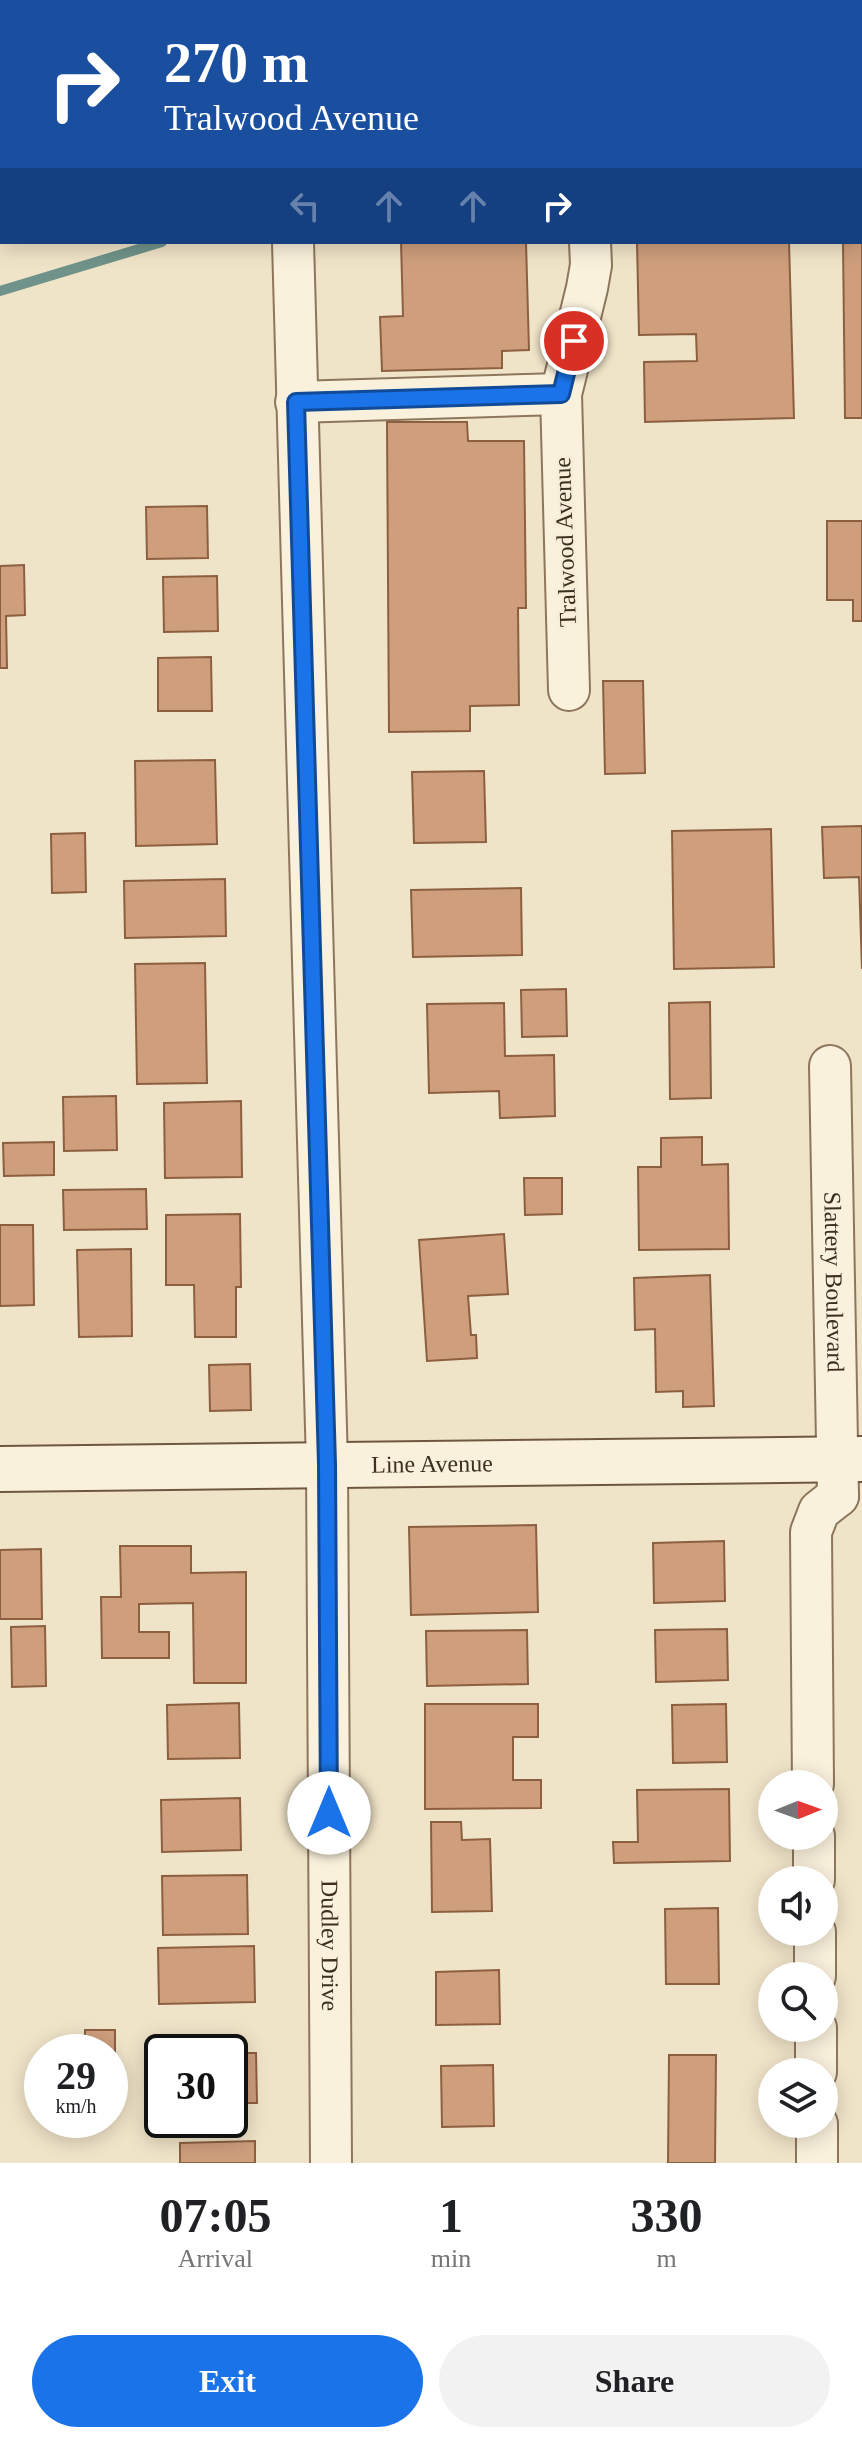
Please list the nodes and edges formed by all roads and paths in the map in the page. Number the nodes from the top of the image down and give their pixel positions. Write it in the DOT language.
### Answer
graph roads {
  1 [pos="293,244"];
  2 [pos="590,244"];
  3 [pos="561,394"];
  4 [pos="296,402"];
  5 [pos="569,690"];
  6 [pos="830,1066"];
  7 [pos="327,1464"];
  8 [pos="0,1469"];
  9 [pos="850,1484"];
  10 [pos="813,1770"];
  11 [pos="817,2138"];
  12 [pos="331,2163"];
  13 [pos="817,2163"];
  1 -- 4 [label="street, Dudley Drive"];
  2 -- 3 [label="street, Tralwood Avenue"];
  3 -- 4 [label="street"];
  3 -- 5 [label="street, Tralwood Avenue"];
  4 -- 7 [label="street, Dudley Drive"];
  6 -- 9 [label="street, Slattery Boulevard"];
  7 -- 8 [label="main road, Line Avenue"];
  7 -- 9 [label="main road, Line Avenue"];
  7 -- 12 [label="street, Dudley Drive"];
  9 -- 10 [label="street"];
  11 -- 13 [label="street"];
}
